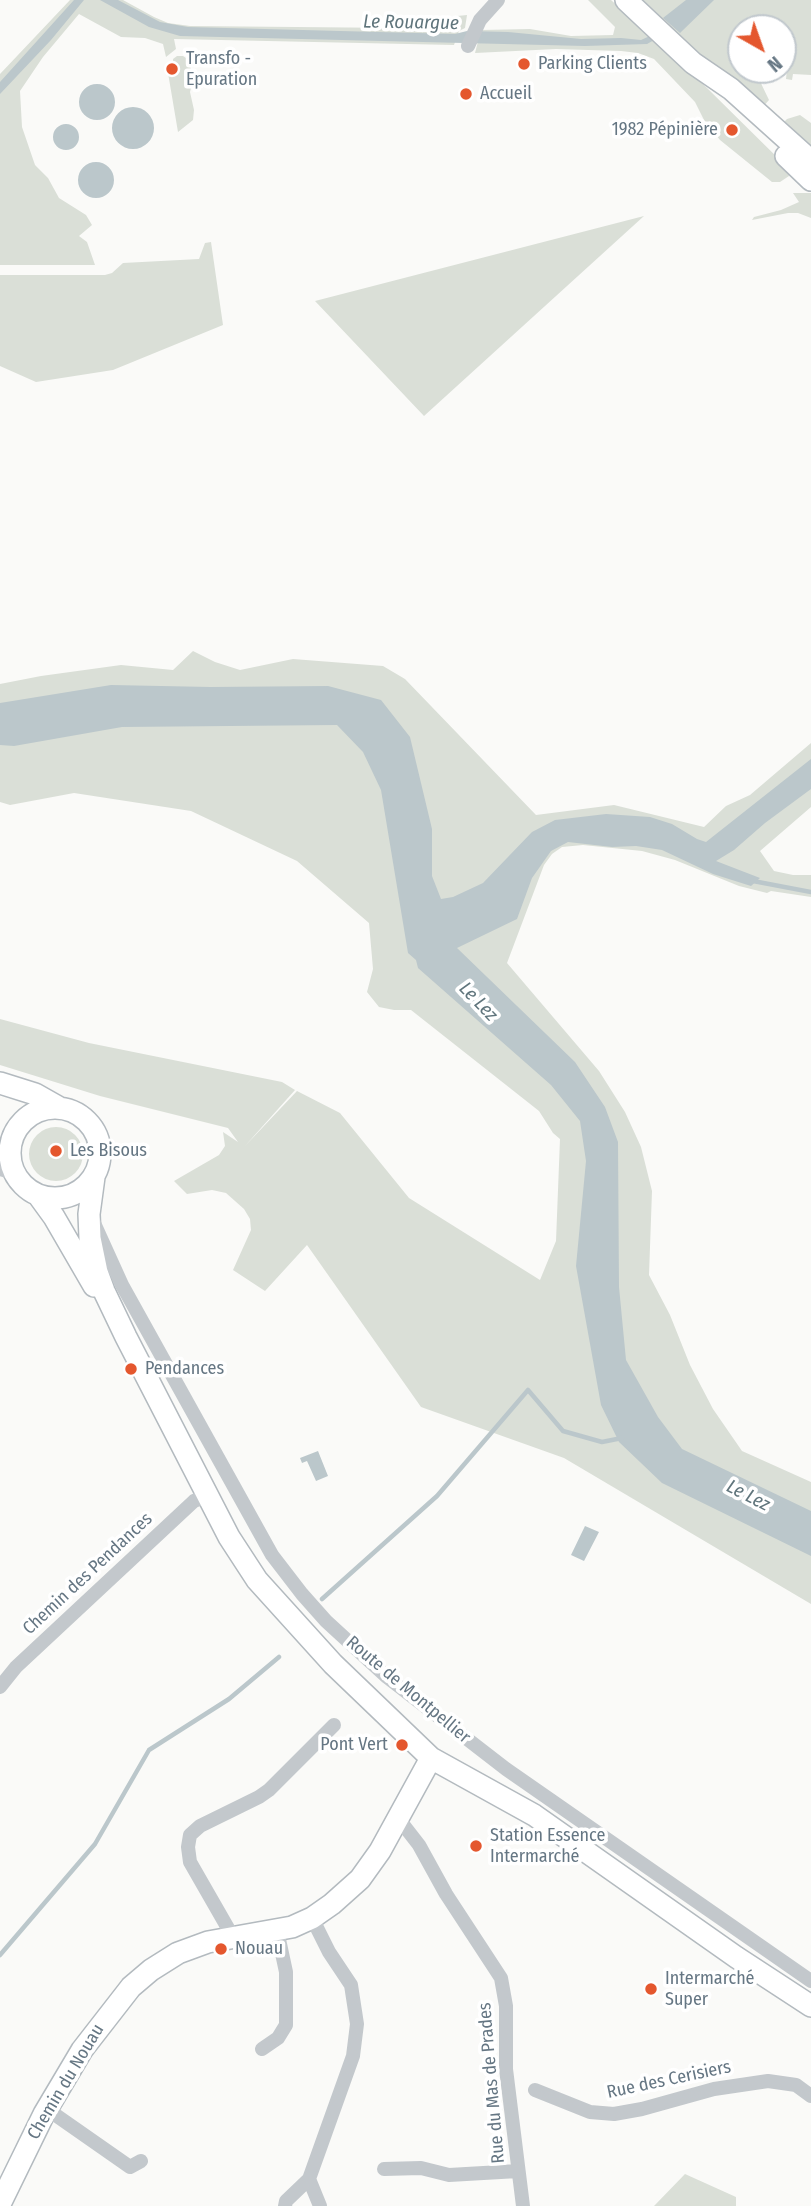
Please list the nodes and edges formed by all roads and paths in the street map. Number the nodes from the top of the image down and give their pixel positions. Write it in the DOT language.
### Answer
graph roads {
  1 [pos="498,0"];
  2 [pos="626,0"];
  3 [pos="468,46"];
  4 [pos="693,63"];
  5 [pos="811,161"];
  6 [pos="811,180"];
  7 [pos="0,1083"];
  8 [pos="58,1107"];
  9 [pos="0,1121"];
  10 [pos="10,1145"];
  11 [pos="7,1171"];
  12 [pos="94,1177"];
  13 [pos="38,1195"];
  14 [pos="89,1214"];
  15 [pos="126,1337"];
  16 [pos="208,1495"];
  17 [pos="0,1686"];
  18 [pos="334,1726"];
  19 [pos="431,1758"];
  20 [pos="398,1818"];
  21 [pos="312,1918"];
  22 [pos="277,1930"];
  23 [pos="233,1937"];
  24 [pos="811,1981"];
  25 [pos="811,2006"];
  26 [pos="262,2049"];
  27 [pos="535,2090"];
  28 [pos="811,2096"];
  29 [pos="47,2109"];
  30 [pos="141,2161"];
  31 [pos="384,2169"];
  32 [pos="518,2171"];
  33 [pos="309,2179"];
  34 [pos="0,2204"];
  35 [pos="285,2206"];
  36 [pos="320,2206"];
  37 [pos="523,2206"];
  1 -- 3 [label="street"];
  2 -- 4 [label="main road"];
  4 -- 5 [label="main road"];
  4 -- 6 [label="main road"];
  7 -- 8 [label="main road"];
  8 -- 10 [label="main road"];
  8 -- 12 [label="main road"];
  9 -- 10 [label="main road"];
  10 -- 11 [label="main road"];
  11 -- 13 [label="main road"];
  12 -- 13 [label="main road"];
  12 -- 14 [label="main road, Route de Montpellier"];
  13 -- 15 [label="main road, Route de Montpellier"];
  14 -- 15 [label="main road, Route de Montpellier"];
  14 -- 24 [label="street, Route de Montpellier"];
  15 -- 16 [label="main road, Route de Montpellier"];
  16 -- 17 [label="street, Chemin des Pendances"];
  16 -- 19 [label="main road, Route de Montpellier"];
  18 -- 23 [label="street"];
  19 -- 20 [label="main road, Chemin du Nouau"];
  19 -- 25 [label="main road, Route de Montpellier"];
  20 -- 21 [label="main road, Chemin du Nouau"];
  20 -- 32 [label="street, Rue du Mas de Prades"];
  21 -- 22 [label="main road, Chemin du Nouau"];
  21 -- 33 [label="street"];
  22 -- 23 [label="main road, Chemin du Nouau"];
  22 -- 26 [label="street"];
  23 -- 29 [label="main road, Chemin du Nouau"];
  27 -- 28 [label="street, Rue des Cerisiers"];
  29 -- 30 [label="street"];
  29 -- 34 [label="main road, Chemin du Nouau"];
  31 -- 32 [label="street"];
  32 -- 37 [label="street, Rue du Mas de Prades"];
  33 -- 35 [label="street"];
  33 -- 36 [label="street"];
}
